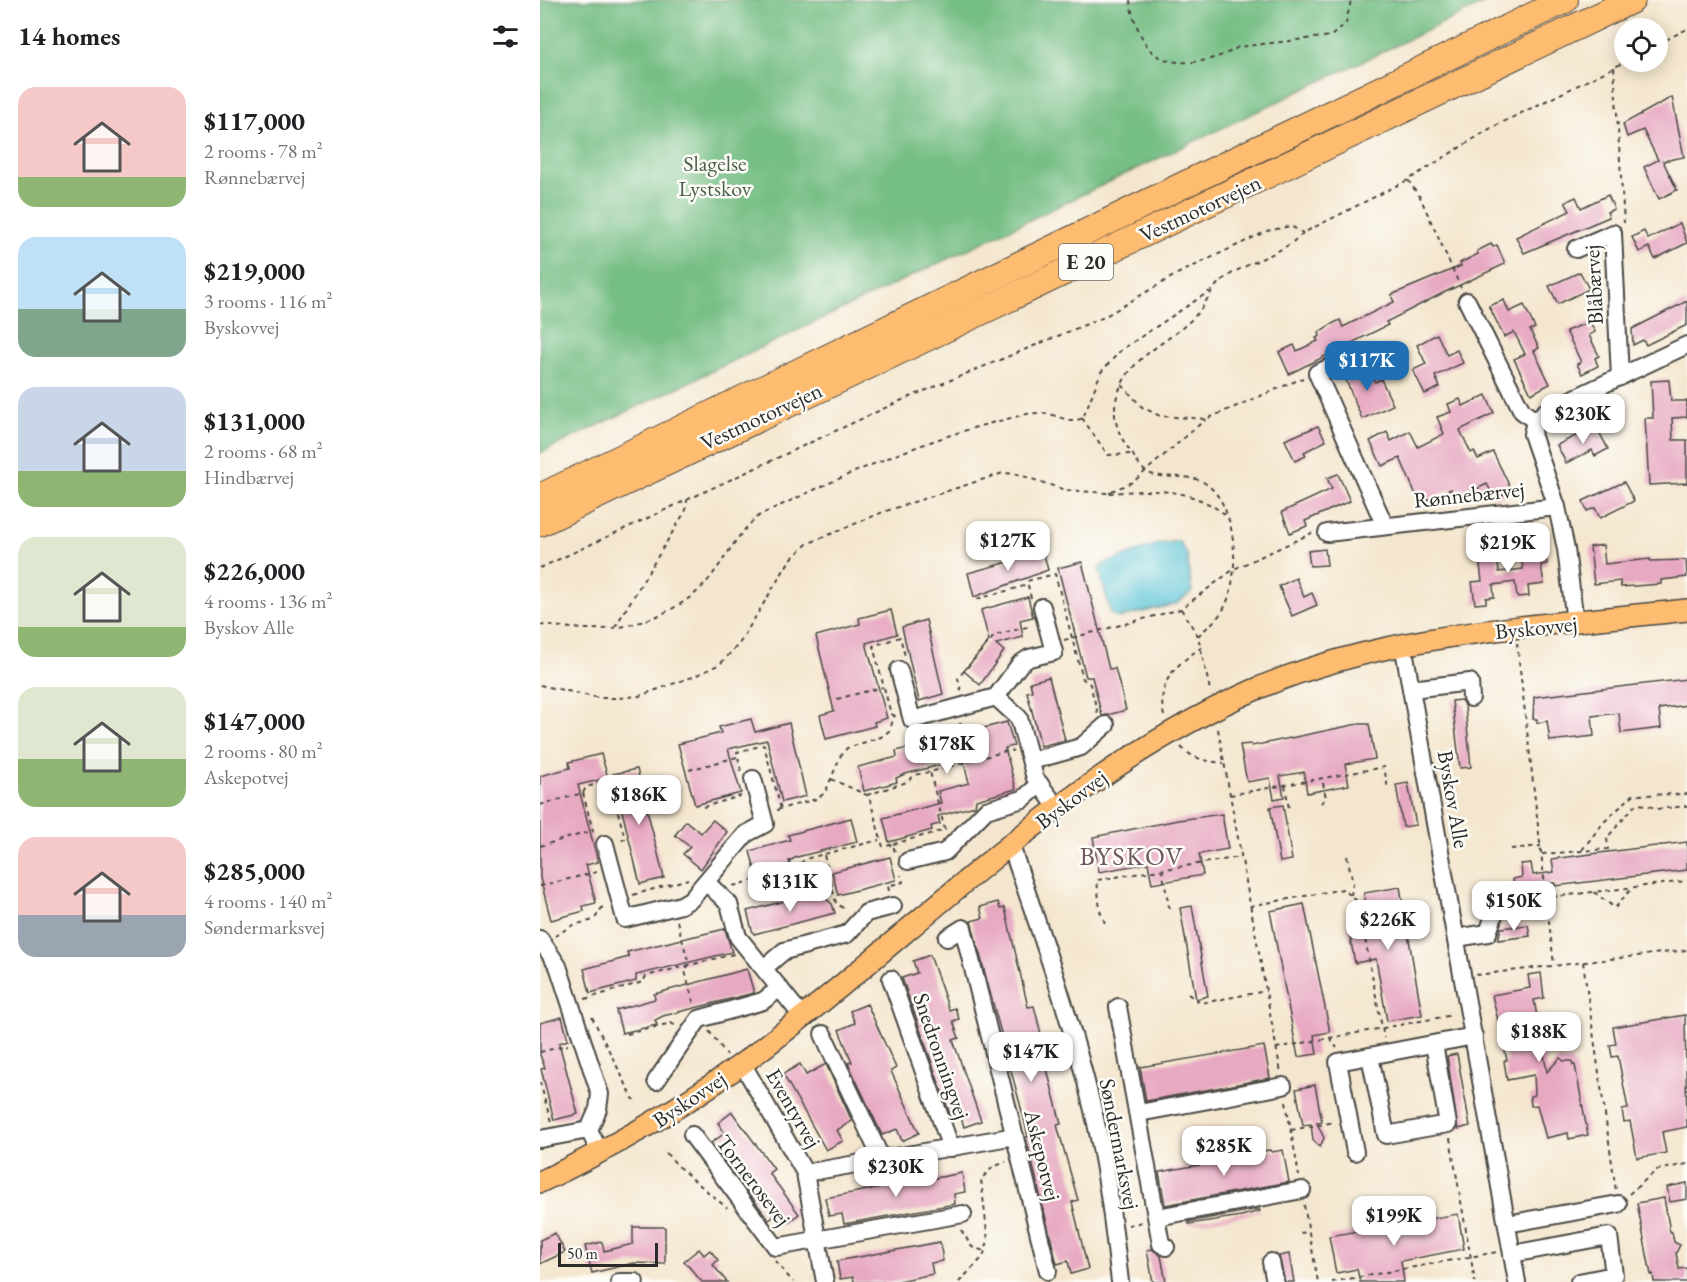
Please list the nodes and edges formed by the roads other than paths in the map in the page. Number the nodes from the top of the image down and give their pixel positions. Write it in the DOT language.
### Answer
graph roads {
  1 [pos="1565,0"];
  2 [pos="1632,0"];
  3 [pos="1576,249"];
  4 [pos="1467,301"];
  5 [pos="1687,345"];
  6 [pos="1346,360"];
  7 [pos="1620,377"];
  8 [pos="1535,421"];
  9 [pos="540,497"];
  10 [pos="1557,507"];
  11 [pos="540,523"];
  12 [pos="1385,526"];
  13 [pos="1328,532"];
  14 [pos="1042,607"];
  15 [pos="1687,610"];
  16 [pos="1575,622"];
  17 [pos="1403,644"];
  18 [pos="899,670"];
  19 [pos="1411,689"];
  20 [pos="996,697"];
  21 [pos="1471,698"];
  22 [pos="1106,725"];
  23 [pos="1029,757"];
  24 [pos="1040,784"];
  25 [pos="750,787"];
  26 [pos="1058,807"];
  27 [pos="605,844"];
  28 [pos="1011,846"];
  29 [pos="903,862"];
  30 [pos="706,877"];
  31 [pos="892,906"];
  32 [pos="1494,915"];
  33 [pos="947,938"];
  34 [pos="1456,938"];
  35 [pos="541,941"];
  36 [pos="764,968"];
  37 [pos="891,979"];
  38 [pos="780,988"];
  39 [pos="1118,1007"];
  40 [pos="802,1016"];
  41 [pos="823,1034"];
  42 [pos="1474,1036"];
  43 [pos="1434,1044"];
  44 [pos="1370,1056"];
  45 [pos="739,1065"];
  46 [pos="656,1081"];
  47 [pos="1283,1086"];
  48 [pos="1138,1113"];
  49 [pos="589,1131"];
  50 [pos="692,1135"];
  51 [pos="1015,1136"];
  52 [pos="548,1137"];
  53 [pos="951,1148"];
  54 [pos="1355,1152"];
  55 [pos="600,1153"];
  56 [pos="882,1160"];
  57 [pos="805,1173"];
  58 [pos="540,1182"];
  59 [pos="1302,1190"];
  60 [pos="1618,1204"];
  61 [pos="960,1215"];
  62 [pos="1157,1218"];
  63 [pos="1507,1224"];
  64 [pos="817,1239"];
  65 [pos="1166,1246"];
  66 [pos="1512,1251"];
  67 [pos="1271,1262"];
  68 [pos="1048,1271"];
  69 [pos="619,1282"];
  70 [pos="635,1282"];
  71 [pos="825,1282"];
  72 [pos="1120,1282"];
  73 [pos="1275,1282"];
  74 [pos="1517,1282"];
  75 [pos="1579,1282"];
  1 -- 9 [label="highway, Vestmotorvejen / E 20"];
  2 -- 11 [label="highway, Vestmotorvejen / E 20"];
  3 -- 7 [label="street, Blåbærvej"];
  4 -- 8 [label="street"];
  5 -- 7 [label="street"];
  6 -- 12 [label="street, Rønnebærvej"];
  7 -- 8 [label="street"];
  8 -- 10 [label="street"];
  10 -- 12 [label="street, Rønnebærvej"];
  10 -- 16 [label="street"];
  12 -- 13 [label="street, Rønnebærvej"];
  14 -- 20 [label="street"];
  15 -- 16 [label="main road, Byskovvej"];
  16 -- 17 [label="main road, Byskovvej"];
  17 -- 19 [label="street, Byskov Alle"];
  17 -- 26 [label="main road, Byskovvej"];
  18 -- 20 [label="street"];
  19 -- 21 [label="street"];
  19 -- 34 [label="street, Byskov Alle"];
  20 -- 23 [label="street"];
  22 -- 23 [label="street"];
  23 -- 24 [label="street"];
  24 -- 26 [label="street"];
  24 -- 29 [label="street"];
  25 -- 30 [label="street"];
  26 -- 28 [label="main road, Byskovvej"];
  27 -- 30 [label="street"];
  28 -- 40 [label="main road, Byskovvej"];
  28 -- 72 [label="street, Søndermarksvej"];
  30 -- 36 [label="street"];
  31 -- 36 [label="street"];
  32 -- 34 [label="street"];
  33 -- 51 [label="street, Askepotvej"];
  34 -- 42 [label="street, Byskov Alle"];
  35 -- 49 [label="street"];
  36 -- 38 [label="street"];
  37 -- 53 [label="street, Snedronningvej"];
  38 -- 40 [label="street"];
  38 -- 46 [label="street"];
  39 -- 48 [label="street"];
  40 -- 45 [label="main road, Byskovvej"];
  41 -- 56 [label="street"];
  42 -- 43 [label="street"];
  42 -- 63 [label="street, Byskov Alle"];
  43 -- 44 [label="street"];
  43 -- 44 [label="street"];
  44 -- 54 [label="street"];
  45 -- 55 [label="main road, Byskovvej"];
  45 -- 57 [label="street, Eventyrvej"];
  47 -- 48 [label="street"];
  48 -- 62 [label="street"];
  49 -- 52 [label="street"];
  49 -- 55 [label="street"];
  50 -- 64 [label="street, Tornerosevej"];
  51 -- 53 [label="street"];
  51 -- 68 [label="street, Askepotvej"];
  53 -- 56 [label="street"];
  55 -- 58 [label="main road, Byskovvej"];
  56 -- 57 [label="street"];
  57 -- 64 [label="street, Eventyrvej"];
  59 -- 62 [label="street"];
  60 -- 63 [label="street"];
  61 -- 64 [label="street"];
  62 -- 65 [label="street"];
  63 -- 66 [label="street, Byskov Alle"];
  64 -- 71 [label="street, Eventyrvej"];
  66 -- 74 [label="street, Byskov Alle"];
  66 -- 75 [label="street"];
  67 -- 73 [label="street"];
  69 -- 70 [label="street"];
}
